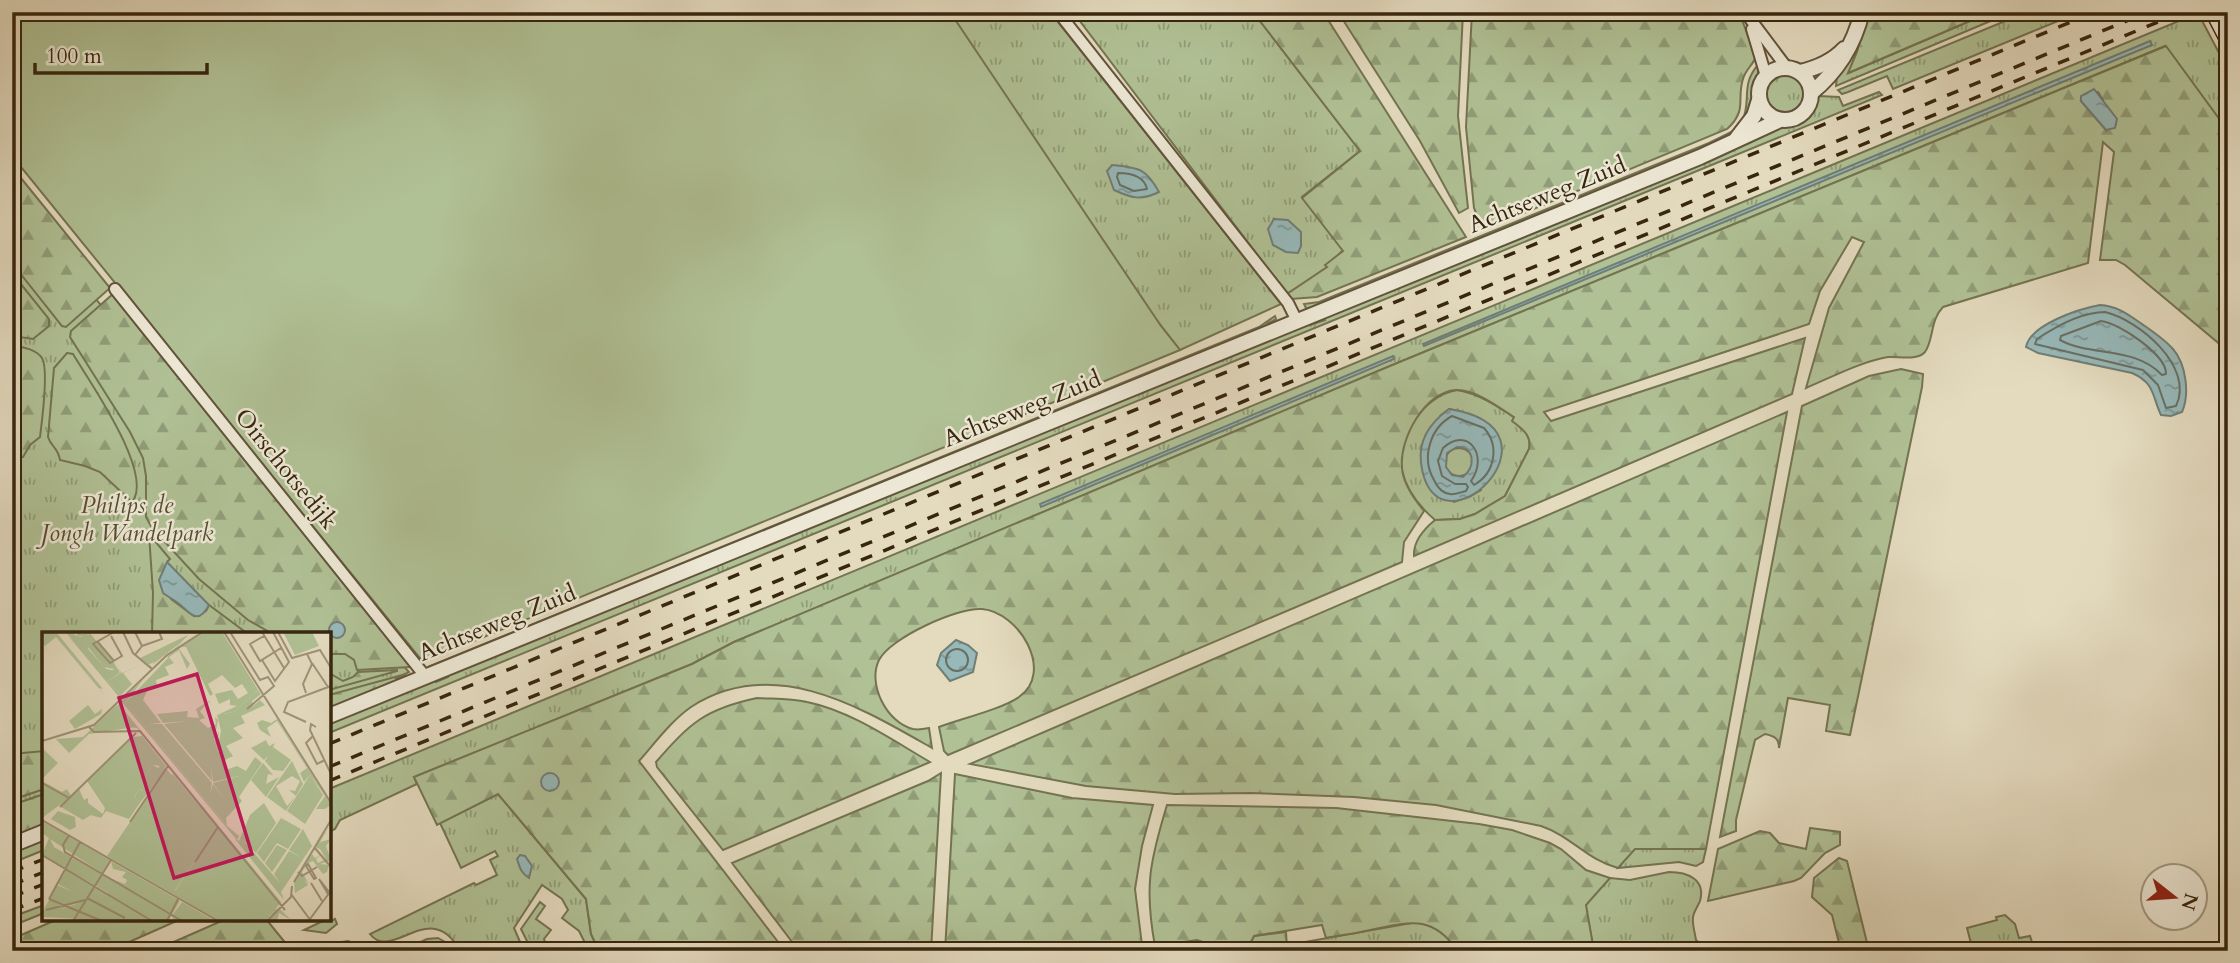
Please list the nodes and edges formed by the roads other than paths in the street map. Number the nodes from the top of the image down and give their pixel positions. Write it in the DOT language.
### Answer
graph roads {
  1 [pos="1058,12"];
  2 [pos="1862,12"];
  3 [pos="2214,12"];
  4 [pos="1748,17"];
  5 [pos="2228,39"];
  6 [pos="1852,42"];
  7 [pos="1793,70"];
  8 [pos="1766,76"];
  9 [pos="1811,93"];
  10 [pos="1759,100"];
  11 [pos="1780,120"];
  12 [pos="1732,143"];
  13 [pos="115,289"];
  14 [pos="1297,321"];
  15 [pos="425,676"];
  16 [pos="331,715"];
  17 [pos="42,833"];
  18 [pos="12,845"];
  1 -- 14 [label="street"];
  2 -- 6 [label="street"];
  3 -- 5 [label="main road"];
  4 -- 7 [label="street"];
  4 -- 8 [label="street"];
  6 -- 7 [label="street"];
  6 -- 9 [label="street"];
  7 -- 8 [label="street"];
  7 -- 9 [label="street"];
  8 -- 10 [label="street"];
  9 -- 11 [label="street"];
  10 -- 11 [label="street"];
  10 -- 12 [label="street, Achtseweg Zuid"];
  11 -- 12 [label="street, Achtseweg Zuid"];
  12 -- 14 [label="street, Achtseweg Zuid"];
  13 -- 15 [label="street, Oirschotsedijk"];
  14 -- 15 [label="street, Achtseweg Zuid"];
  15 -- 16 [label="street, Achtseweg Zuid"];
  17 -- 18 [label="street"];
}
